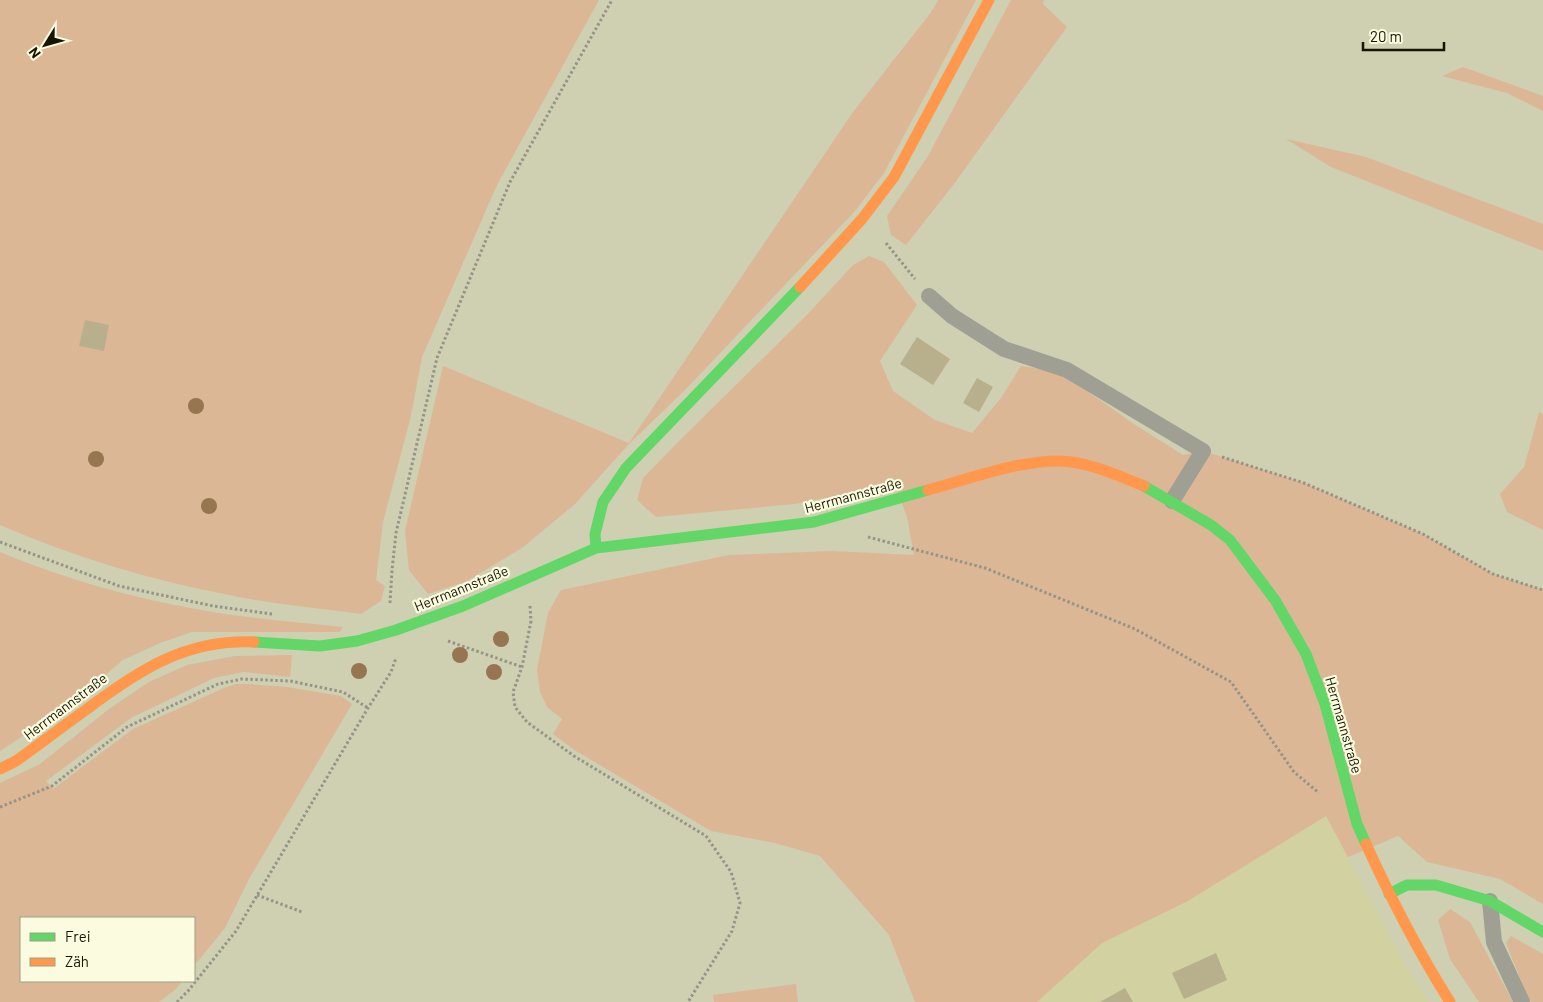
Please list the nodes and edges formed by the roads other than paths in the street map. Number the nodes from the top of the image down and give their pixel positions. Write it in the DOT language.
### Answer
graph roads {
  1 [pos="989,0"];
  2 [pos="929,296"];
  3 [pos="1172,501"];
  4 [pos="596,548"];
  5 [pos="0,769"];
  6 [pos="1389,894"];
  7 [pos="1490,901"];
  8 [pos="1543,932"];
  9 [pos="1450,1002"];
  10 [pos="1522,1002"];
  1 -- 4 [label="street"];
  2 -- 3 [label="lane"];
  3 -- 4 [label="street, Herrmannstraße"];
  3 -- 6 [label="street, Herrmannstraße"];
  4 -- 5 [label="street, Herrmannstraße"];
  6 -- 7 [label="street"];
  6 -- 9 [label="street, Herrmannstraße"];
  7 -- 8 [label="street"];
  7 -- 10 [label="lane"];
}
